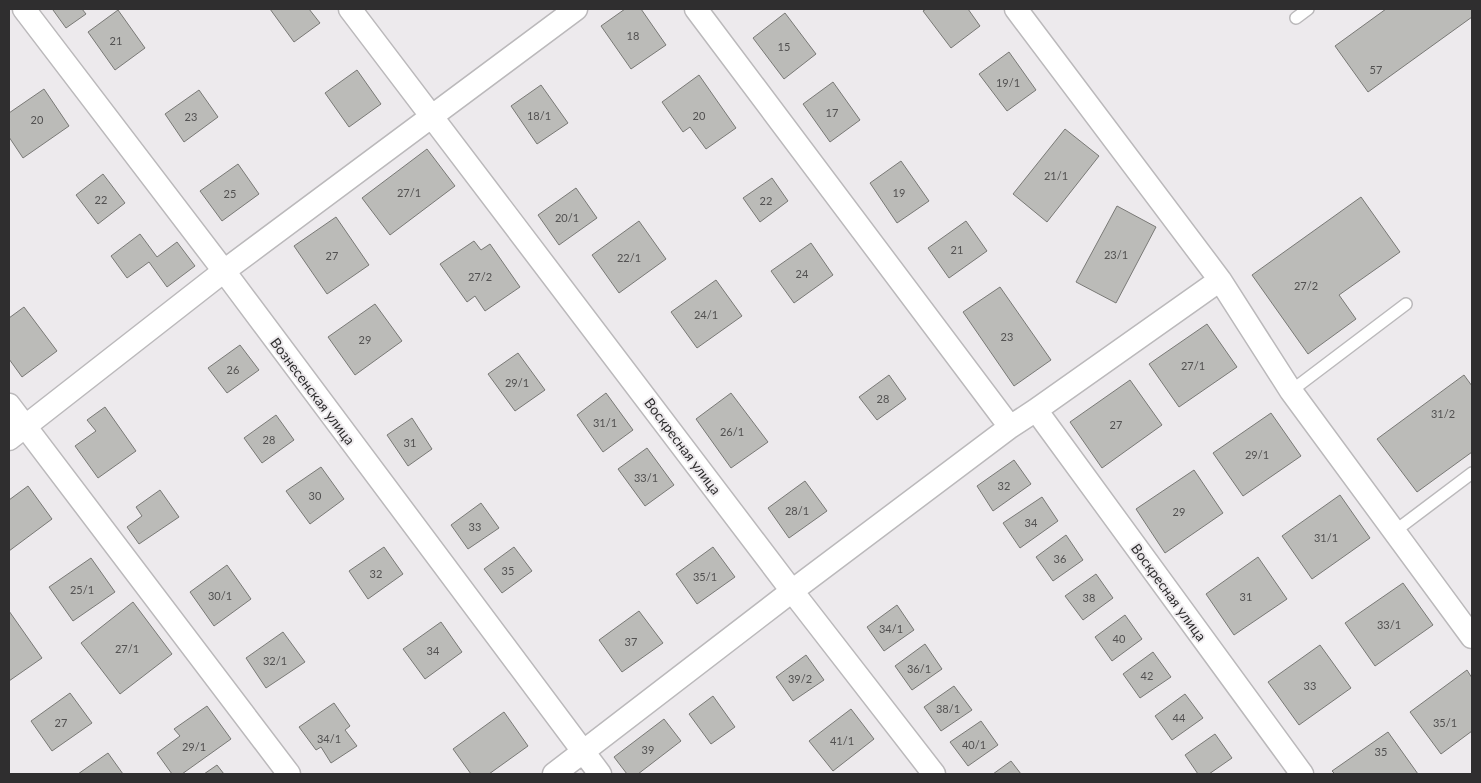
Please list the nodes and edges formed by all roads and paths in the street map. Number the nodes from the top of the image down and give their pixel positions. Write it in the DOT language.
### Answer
graph roads {
  1 [pos="24,9"];
  2 [pos="350,9"];
  3 [pos="576,9"];
  4 [pos="696,9"];
  5 [pos="1016,9"];
  6 [pos="1308,9"];
  7 [pos="1296,18"];
  8 [pos="432,117"];
  9 [pos="224,271"];
  10 [pos="1220,280"];
  11 [pos="1406,304"];
  12 [pos="1291,390"];
  13 [pos="9,405"];
  14 [pos="1036,410"];
  15 [pos="1010,427"];
  16 [pos="17,432"];
  17 [pos="1472,473"];
  18 [pos="1395,531"];
  19 [pos="792,591"];
  20 [pos="1472,636"];
  21 [pos="584,752"];
  22 [pos="289,774"];
  23 [pos="554,774"];
  24 [pos="600,774"];
  25 [pos="934,774"];
  26 [pos="1302,774"];
  1 -- 9 [label="street, Вознесенская улица"];
  2 -- 8 [label="street, Воскресная улица"];
  3 -- 8 [label="street"];
  4 -- 15 [label="street"];
  5 -- 10 [label="street"];
  6 -- 7 [label="lane"];
  8 -- 9 [label="street"];
  8 -- 19 [label="street, Воскресная улица"];
  9 -- 16 [label="street"];
  9 -- 21 [label="street, Вознесенская улица"];
  10 -- 12 [label="street"];
  10 -- 14 [label="street"];
  11 -- 12 [label="lane"];
  12 -- 18 [label="street"];
  13 -- 16 [label="street"];
  14 -- 15 [label="street"];
  14 -- 26 [label="street, Воскресная улица"];
  15 -- 19 [label="street"];
  16 -- 22 [label="street"];
  17 -- 18 [label="lane"];
  18 -- 20 [label="street"];
  19 -- 21 [label="street"];
  19 -- 25 [label="street, Воскресная улица"];
  21 -- 23 [label="street"];
  21 -- 24 [label="street, Вознесенская улица"];
}
